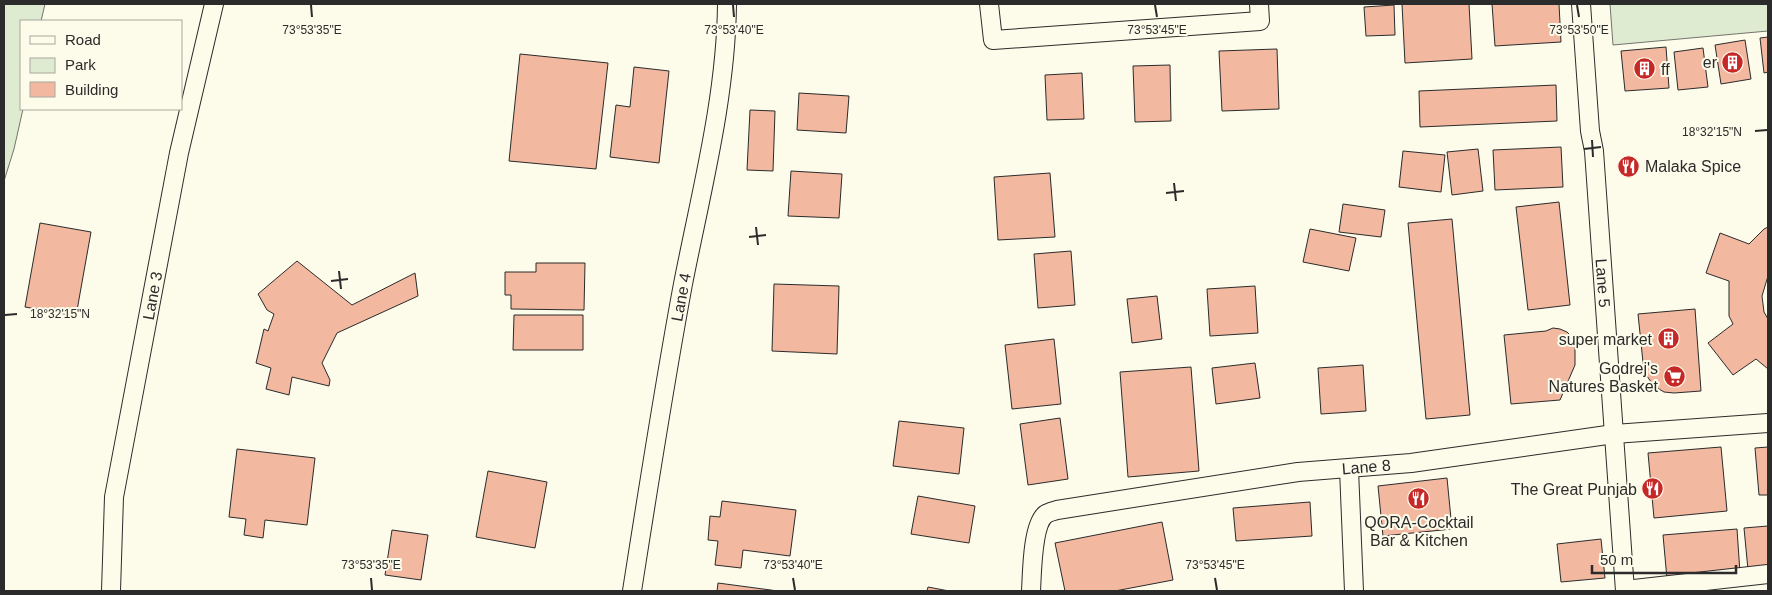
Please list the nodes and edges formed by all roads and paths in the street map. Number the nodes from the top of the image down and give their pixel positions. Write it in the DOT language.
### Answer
graph roads {
  1 [pos="214,4"];
  2 [pos="727,4"];
  3 [pos="989,4"];
  4 [pos="1259,4"];
  5 [pos="1581,4"];
  6 [pos="1768,423"];
  7 [pos="1614,434"];
  8 [pos="1349,469"];
  9 [pos="1768,574"];
  10 [pos="1625,590"];
  11 [pos="111,591"];
  12 [pos="632,591"];
  13 [pos="1031,591"];
  14 [pos="1354,591"];
  1 -- 11 [label="street, Lane 3"];
  2 -- 12 [label="street, Lane 4"];
  3 -- 4 [label="street"];
  5 -- 7 [label="street, Lane 5"];
  6 -- 7 [label="street, Lane 8"];
  7 -- 8 [label="street, Lane 8"];
  7 -- 10 [label="street, Lane 5"];
  8 -- 13 [label="street, Lane 8"];
  8 -- 14 [label="street"];
  9 -- 10 [label="street"];
}
